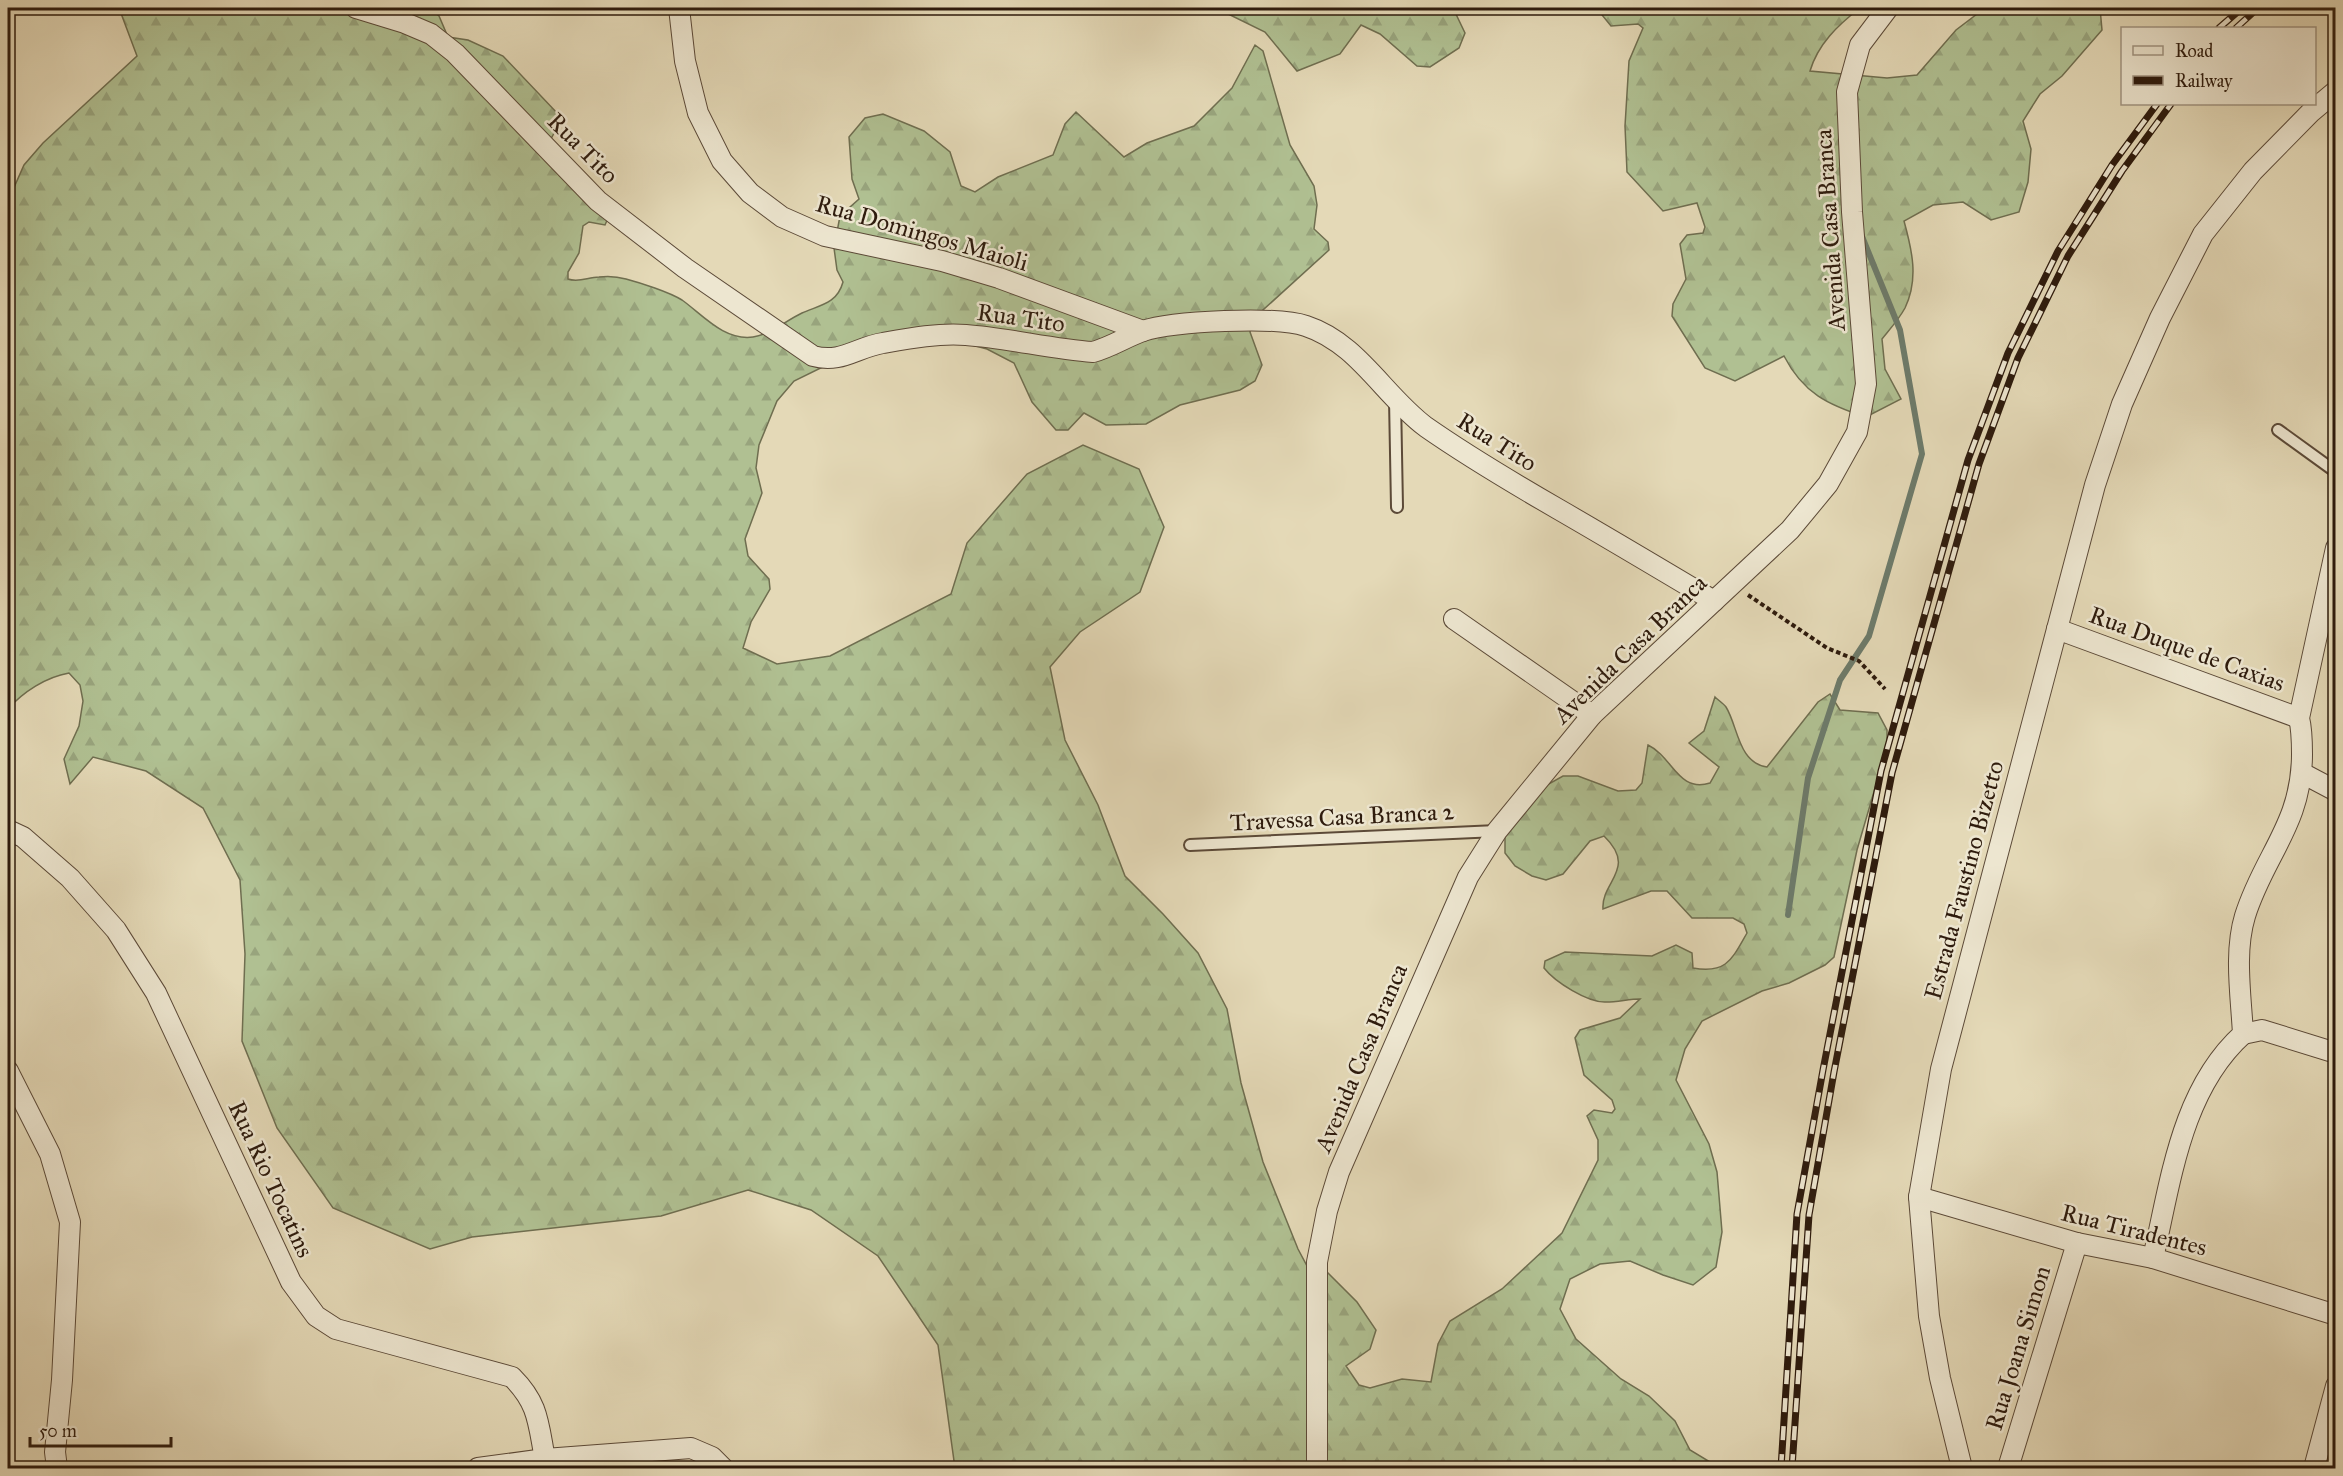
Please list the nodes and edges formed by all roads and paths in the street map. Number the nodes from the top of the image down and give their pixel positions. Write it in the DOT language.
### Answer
graph roads {
  1 [pos="356,8"];
  2 [pos="679,8"];
  3 [pos="1888,8"];
  4 [pos="2336,91"];
  5 [pos="1143,331"];
  6 [pos="1395,399"];
  7 [pos="2278,430"];
  8 [pos="2336,472"];
  9 [pos="1397,507"];
  10 [pos="2336,549"];
  11 [pos="1733,584"];
  12 [pos="1714,601"];
  13 [pos="1454,620"];
  14 [pos="2057,629"];
  15 [pos="1885,689"];
  16 [pos="1592,715"];
  17 [pos="2299,717"];
  18 [pos="2302,773"];
  19 [pos="2336,791"];
  20 [pos="8,830"];
  21 [pos="1497,831"];
  22 [pos="1190,845"];
  23 [pos="2243,1034"];
  24 [pos="2336,1053"];
  25 [pos="8,1071"];
  26 [pos="1919,1197"];
  27 [pos="2077,1243"];
  28 [pos="2153,1258"];
  29 [pos="2336,1315"];
  30 [pos="2336,1386"];
  31 [pos="545,1459"];
  32 [pos="57,1468"];
  33 [pos="478,1468"];
  34 [pos="723,1468"];
  35 [pos="1317,1468"];
  36 [pos="1962,1468"];
  37 [pos="2008,1468"];
  38 [pos="2314,1468"];
  1 -- 5 [label="street, Rua Tito"];
  2 -- 5 [label="street, Rua Domingos Maioli"];
  3 -- 11 [label="street, Avenida Casa Branca"];
  4 -- 14 [label="street, Estrada Faustino Bizetto"];
  5 -- 6 [label="street, Rua Tito"];
  6 -- 9 [label="lane"];
  6 -- 12 [label="street, Rua Tito"];
  7 -- 8 [label="lane"];
  10 -- 17 [label="street"];
  11 -- 12 [label="street, Avenida Casa Branca"];
  11 -- 15 [label="path"];
  12 -- 16 [label="street, Avenida Casa Branca"];
  13 -- 16 [label="street"];
  14 -- 17 [label="street, Rua Duque de Caxias"];
  14 -- 26 [label="street, Estrada Faustino Bizetto"];
  16 -- 21 [label="street, Avenida Casa Branca"];
  17 -- 18 [label="street"];
  18 -- 19 [label="street"];
  18 -- 23 [label="street"];
  20 -- 31 [label="street, Rua Rio Tocatins"];
  21 -- 22 [label="lane, Travessa Casa Branca 2"];
  21 -- 35 [label="street, Avenida Casa Branca"];
  23 -- 24 [label="street"];
  23 -- 28 [label="street"];
  25 -- 32 [label="street"];
  26 -- 27 [label="street, Rua Tiradentes"];
  26 -- 36 [label="street, Estrada Faustino Bizetto"];
  27 -- 28 [label="street, Rua Tiradentes"];
  27 -- 37 [label="street, Rua Joana Simon"];
  28 -- 29 [label="street, Rua Tiradentes"];
  30 -- 38 [label="street"];
  31 -- 33 [label="street"];
  31 -- 34 [label="street"];
}
